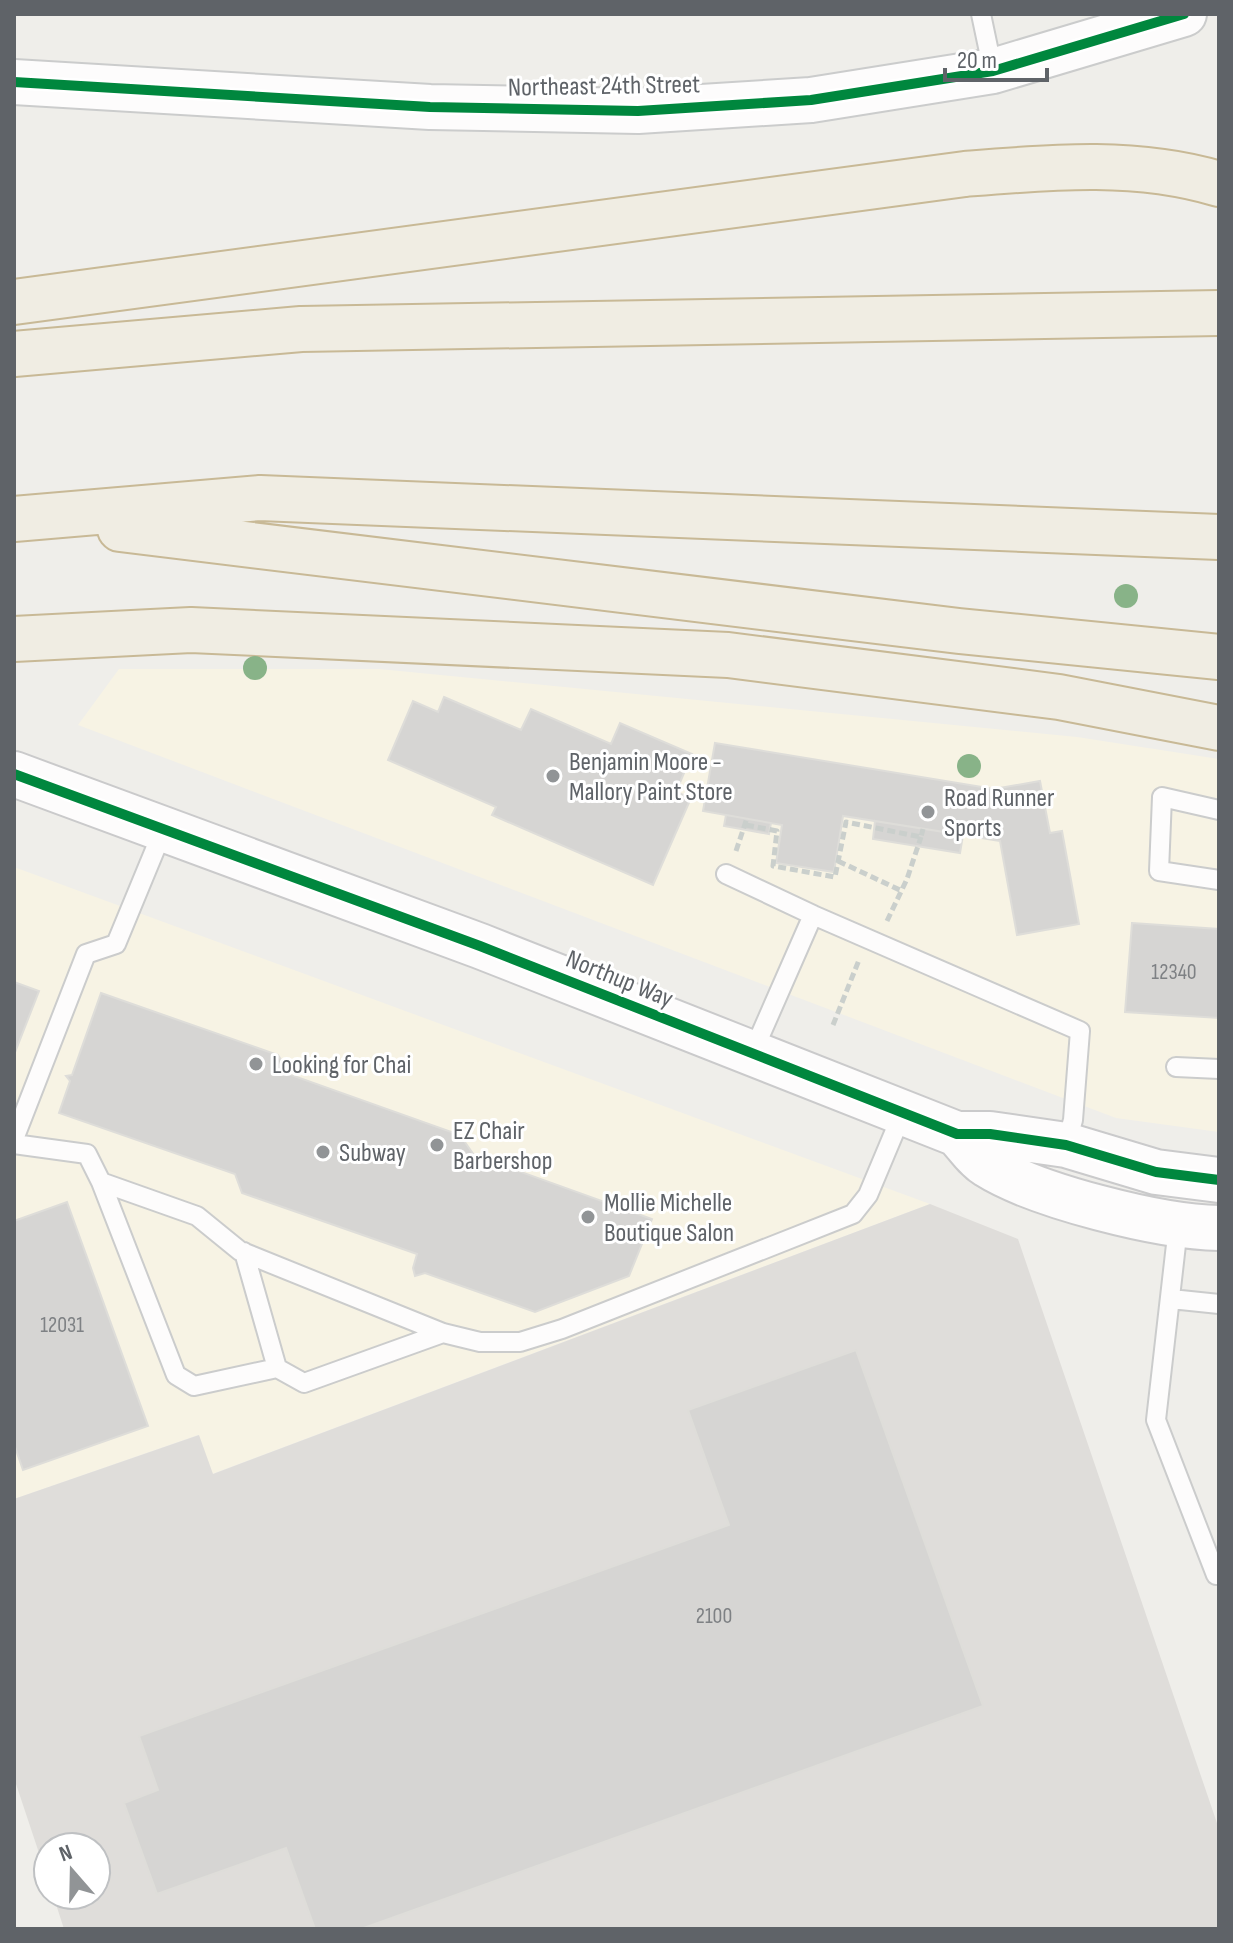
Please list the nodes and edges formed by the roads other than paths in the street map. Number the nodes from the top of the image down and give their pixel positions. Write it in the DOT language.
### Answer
graph roads {
  1 [pos="981,14"];
  2 [pos="1184,14"];
  3 [pos="993,71"];
  4 [pos="14,82"];
  5 [pos="1219,184"];
  6 [pos="14,302"];
  7 [pos="1219,313"];
  8 [pos="14,354"];
  9 [pos="20,518"];
  10 [pos="1219,537"];
  11 [pos="14,639"];
  12 [pos="1219,657"];
  13 [pos="1219,728"];
  14 [pos="14,774"];
  15 [pos="1219,810"];
  16 [pos="164,828"];
  17 [pos="726,874"];
  18 [pos="1219,880"];
  19 [pos="813,915"];
  20 [pos="752,1054"];
  21 [pos="1176,1067"];
  22 [pos="1219,1069"];
  23 [pos="902,1114"];
  24 [pos="957,1134"];
  25 [pos="14,1141"];
  26 [pos="1066,1145"];
  27 [pos="1219,1180"];
  28 [pos="101,1182"];
  29 [pos="1199,1228"];
  30 [pos="244,1252"];
  31 [pos="1171,1299"];
  32 [pos="1219,1304"];
  33 [pos="443,1333"];
  34 [pos="277,1368"];
  35 [pos="1218,1578"];
  1 -- 3 [label="lane"];
  2 -- 3 [label="main road, Northeast 24th Street"];
  3 -- 4 [label="main road, Northeast 24th Street"];
  5 -- 6 [label="highway"];
  7 -- 8 [label="highway"];
  9 -- 10 [label="highway"];
  9 -- 12 [label="highway"];
  11 -- 13 [label="highway"];
  14 -- 16 [label="main road, Northup Way"];
  15 -- 18 [label="lane"];
  16 -- 20 [label="main road, Northup Way"];
  16 -- 25 [label="lane"];
  17 -- 19 [label="lane"];
  19 -- 20 [label="lane"];
  19 -- 26 [label="lane"];
  20 -- 23 [label="main road, Northup Way"];
  21 -- 22 [label="lane"];
  23 -- 24 [label="main road, Northup Way"];
  23 -- 33 [label="lane"];
  24 -- 26 [label="main road, Northup Way"];
  24 -- 29 [label="main road"];
  25 -- 28 [label="lane"];
  26 -- 27 [label="main road, Northup Way"];
  28 -- 30 [label="lane"];
  28 -- 34 [label="lane"];
  29 -- 31 [label="lane"];
  30 -- 33 [label="lane"];
  30 -- 34 [label="lane"];
  31 -- 32 [label="lane"];
  31 -- 35 [label="lane"];
  33 -- 34 [label="lane"];
}
